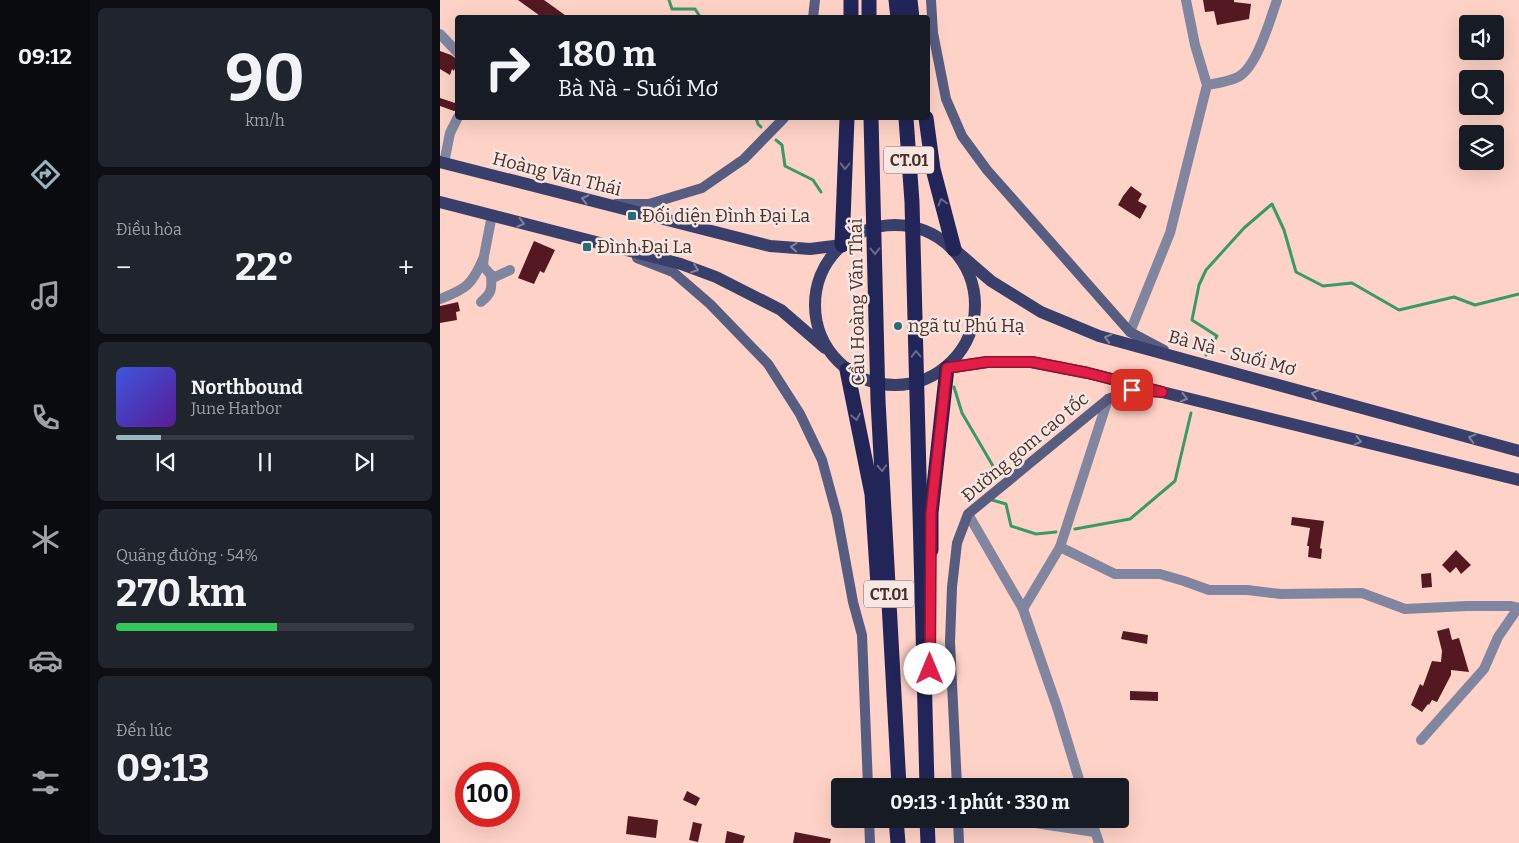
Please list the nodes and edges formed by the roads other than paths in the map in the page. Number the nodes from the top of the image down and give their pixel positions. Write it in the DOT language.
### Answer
graph roads {
  1 [pos="815,0"];
  2 [pos="851,0"];
  3 [pos="869,0"];
  4 [pos="896,0"];
  5 [pos="910,0"];
  6 [pos="931,0"];
  7 [pos="1186,0"];
  8 [pos="1277,0"];
  9 [pos="813,15"];
  10 [pos="851,15"];
  11 [pos="869,15"];
  12 [pos="898,15"];
  13 [pos="912,15"];
  14 [pos="440,34"];
  15 [pos="455,49"];
  16 [pos="1207,85"];
  17 [pos="456,120"];
  18 [pos="782,120"];
  19 [pos="847,120"];
  20 [pos="871,120"];
  21 [pos="906,120"];
  22 [pos="926,120"];
  23 [pos="442,162"];
  24 [pos="440,202"];
  25 [pos="604,204"];
  26 [pos="492,215"];
  27 [pos="599,242"];
  28 [pos="842,245"];
  29 [pos="954,249"];
  30 [pos="484,256"];
  31 [pos="510,270"];
  32 [pos="491,275"];
  33 [pos="440,299"];
  34 [pos="481,302"];
  35 [pos="1130,332"];
  36 [pos="828,350"];
  37 [pos="1174,355"];
  38 [pos="947,368"];
  39 [pos="846,370"];
  40 [pos="1162,392"];
  41 [pos="1108,399"];
  42 [pos="1519,451"];
  43 [pos="1519,480"];
  44 [pos="968,514"];
  45 [pos="1060,547"];
  46 [pos="1519,608"];
  47 [pos="1023,609"];
  48 [pos="1421,740"];
  49 [pos="868,778"];
  50 [pos="892,778"];
  51 [pos="899,778"];
  52 [pos="928,778"];
  53 [pos="928,778"];
  54 [pos="957,778"];
  55 [pos="1078,778"];
  56 [pos="869,828"];
  57 [pos="897,828"];
  58 [pos="900,828"];
  59 [pos="928,828"];
  60 [pos="958,828"];
  61 [pos="1068,828"];
  62 [pos="1094,828"];
  63 [pos="1095,832"];
  64 [pos="870,843"];
  65 [pos="898,843"];
  66 [pos="901,843"];
  67 [pos="928,843"];
  68 [pos="959,843"];
  69 [pos="1099,843"];
  1 -- 9 [label="main road"];
  2 -- 10 [label="highway"];
  3 -- 11 [label="highway"];
  4 -- 12 [label="highway"];
  5 -- 13 [label="highway"];
  6 -- 35 [label="main road"];
  7 -- 16 [label="street"];
  8 -- 16 [label="street"];
  14 -- 15 [label="street"];
  16 -- 35 [label="street"];
  17 -- 23 [label="street"];
  18 -- 25 [label="main road"];
  19 -- 28 [label="highway, one-way"];
  20 -- 51 [label="highway, Cầu Hoàng Văn Thái / CT.01, one-way"];
  52 -- 21 [label="highway, CT.01, one-way"];
  29 -- 22 [label="highway, one-way"];
  25 -- 23 [label="main road, Hoàng Văn Thái, one-way"];
  24 -- 26 [label="main road"];
  28 -- 25 [label="main road, Hoàng Văn Thái, one-way"];
  26 -- 27 [label="main road, one-way"];
  26 -- 30 [label="street"];
  27 -- 36 [label="main road, one-way"];
  27 -- 49 [label="main road"];
  28 -- 29 [label="main road"];
  28 -- 36 [label="main road"];
  37 -- 29 [label="main road, Bà Nà - Suối Mơ, one-way"];
  29 -- 38 [label="main road"];
  30 -- 32 [label="street"];
  30 -- 33 [label="street"];
  31 -- 32 [label="street"];
  32 -- 34 [label="street"];
  35 -- 37 [label="main road"];
  36 -- 39 [label="main road"];
  42 -- 37 [label="main road, Bà Nà - Suối Mơ, one-way"];
  38 -- 39 [label="main road"];
  38 -- 40 [label="main road"];
  38 -- 53 [label="highway"];
  39 -- 50 [label="highway, one-way"];
  40 -- 41 [label="main road, Đường gom cao tốc"];
  40 -- 43 [label="main road, one-way"];
  41 -- 44 [label="main road, Đường gom cao tốc"];
  41 -- 45 [label="street"];
  44 -- 47 [label="street"];
  44 -- 54 [label="main road, Đường gom cao tốc"];
  45 -- 46 [label="street"];
  45 -- 47 [label="street"];
  46 -- 48 [label="street"];
  47 -- 55 [label="street"];
  56 -- 64 [label="main road"];
  57 -- 65 [label="highway"];
  58 -- 66 [label="highway"];
  59 -- 67 [label="highway"];
  60 -- 68 [label="main road"];
  61 -- 63 [label="street"];
  62 -- 63 [label="street"];
  63 -- 69 [label="street"];
}
